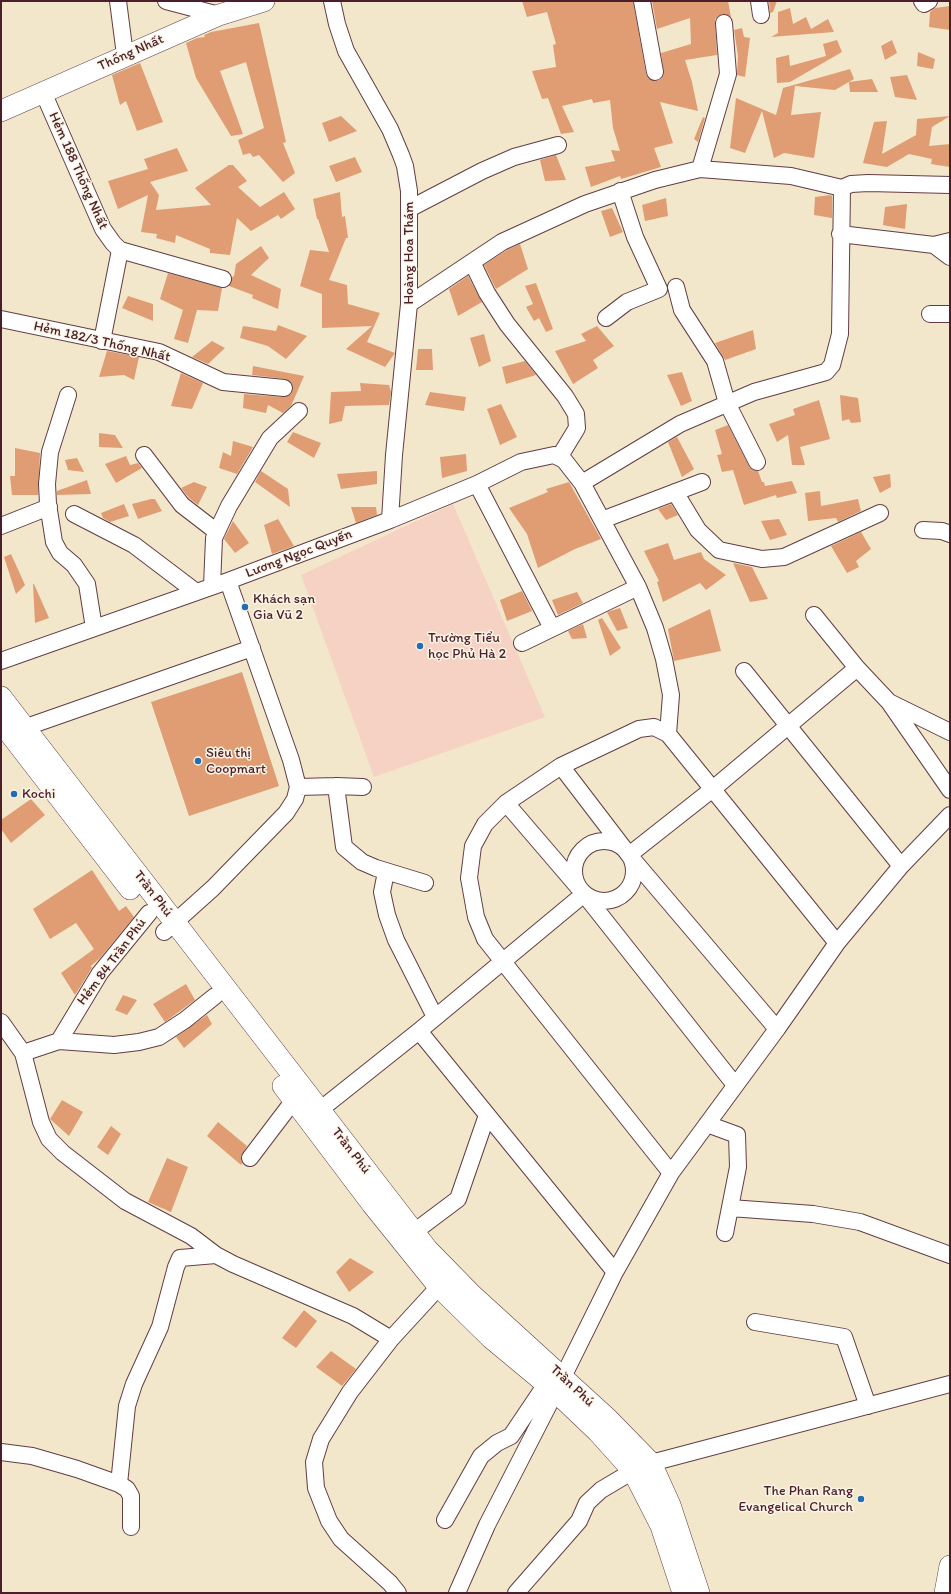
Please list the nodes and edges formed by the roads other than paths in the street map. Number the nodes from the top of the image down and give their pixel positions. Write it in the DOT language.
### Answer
graph roads {
  1 [pos="118,1"];
  2 [pos="166,1"];
  3 [pos="332,1"];
  4 [pos="642,1"];
  5 [pos="922,1"];
  6 [pos="929,1"];
  7 [pos="253,2"];
  8 [pos="219,15"];
  9 [pos="724,23"];
  10 [pos="125,55"];
  11 [pos="655,72"];
  12 [pos="43,92"];
  13 [pos="1,111"];
  14 [pos="558,145"];
  15 [pos="700,169"];
  16 [pos="950,185"];
  17 [pos="842,188"];
  18 [pos="620,191"];
  19 [pos="409,209"];
  20 [pos="840,234"];
  21 [pos="950,241"];
  22 [pos="934,245"];
  23 [pos="120,250"];
  24 [pos="950,257"];
  25 [pos="472,262"];
  26 [pos="222,279"];
  27 [pos="676,287"];
  28 [pos="409,304"];
  29 [pos="930,314"];
  30 [pos="950,314"];
  31 [pos="606,318"];
  32 [pos="1,319"];
  33 [pos="102,341"];
  34 [pos="284,388"];
  35 [pos="68,395"];
  36 [pos="727,403"];
  37 [pos="299,412"];
  38 [pos="144,455"];
  39 [pos="560,456"];
  40 [pos="757,462"];
  41 [pos="702,482"];
  42 [pos="477,484"];
  43 [pos="582,484"];
  44 [pos="675,492"];
  45 [pos="49,507"];
  46 [pos="880,513"];
  47 [pos="74,514"];
  48 [pos="390,520"];
  49 [pos="602,520"];
  50 [pos="1,526"];
  51 [pos="923,530"];
  52 [pos="217,532"];
  53 [pos="950,534"];
  54 [pos="228,581"];
  55 [pos="212,586"];
  56 [pos="638,587"];
  57 [pos="196,592"];
  58 [pos="814,615"];
  59 [pos="94,628"];
  60 [pos="552,628"];
  61 [pos="522,643"];
  62 [pos="252,648"];
  63 [pos="1,660"];
  64 [pos="856,668"];
  65 [pos="744,671"];
  66 [pos="1,697"];
  67 [pos="889,702"];
  68 [pos="788,725"];
  69 [pos="12,728"];
  70 [pos="950,732"];
  71 [pos="668,734"];
  72 [pos="560,766"];
  73 [pos="336,786"];
  74 [pos="298,787"];
  75 [pos="363,787"];
  76 [pos="714,788"];
  77 [pos="950,790"];
  78 [pos="506,803"];
  79 [pos="950,815"];
  80 [pos="629,854"];
  81 [pos="901,866"];
  82 [pos="386,872"];
  83 [pos="425,883"];
  84 [pos="584,894"];
  85 [pos="149,913"];
  86 [pos="170,927"];
  87 [pos="837,943"];
  88 [pos="501,962"];
  89 [pos="215,996"];
  90 [pos="435,1017"];
  91 [pos="1,1022"];
  92 [pos="777,1029"];
  93 [pos="419,1031"];
  94 [pos="59,1041"];
  95 [pos="24,1053"];
  96 [pos="735,1085"];
  97 [pos="294,1100"];
  98 [pos="314,1115"];
  99 [pos="488,1115"];
  100 [pos="707,1124"];
  101 [pos="250,1158"];
  102 [pos="671,1173"];
  103 [pos="730,1208"];
  104 [pos="414,1232"];
  105 [pos="725,1233"];
  106 [pos="216,1255"];
  107 [pos="950,1255"];
  108 [pos="615,1272"];
  109 [pos="445,1280"];
  110 [pos="755,1322"];
  111 [pos="391,1339"];
  112 [pos="555,1384"];
  113 [pos="950,1384"];
  114 [pos="868,1406"];
  115 [pos="1,1452"];
  116 [pos="642,1467"];
  117 [pos="119,1484"];
  118 [pos="445,1520"];
  119 [pos="131,1528"];
  120 [pos="950,1566"];
  121 [pos="398,1593"];
  122 [pos="457,1593"];
  123 [pos="516,1593"];
  124 [pos="683,1593"];
  125 [pos="699,1593"];
  126 [pos="945,1593"];
  1 -- 10 [label="street"];
  2 -- 8 [label="street"];
  3 -- 19 [label="street, Hoàng Hoa Thám"];
  4 -- 11 [label="street"];
  5 -- 6 [label="street"];
  7 -- 8 [label="main road, Thống Nhất"];
  8 -- 10 [label="main road, Thống Nhất"];
  9 -- 15 [label="street"];
  10 -- 12 [label="main road, Thống Nhất"];
  12 -- 13 [label="main road, Thống Nhất"];
  12 -- 23 [label="street, Hẻm 188 Thống Nhất"];
  14 -- 19 [label="street"];
  15 -- 17 [label="street"];
  15 -- 18 [label="street"];
  16 -- 17 [label="street"];
  17 -- 20 [label="street"];
  18 -- 25 [label="street"];
  18 -- 31 [label="street"];
  19 -- 28 [label="street, Hoàng Hoa Thám"];
  20 -- 22 [label="street"];
  20 -- 36 [label="street"];
  21 -- 22 [label="street"];
  22 -- 24 [label="street"];
  23 -- 26 [label="street"];
  23 -- 33 [label="street"];
  25 -- 28 [label="street"];
  25 -- 39 [label="street"];
  27 -- 36 [label="street"];
  28 -- 48 [label="street, Hoàng Hoa Thám"];
  29 -- 30 [label="street"];
  32 -- 33 [label="street, Hẻm 182/3 Thống Nhất"];
  33 -- 34 [label="street, Hẻm 182/3 Thống Nhất"];
  35 -- 45 [label="street"];
  36 -- 40 [label="street"];
  36 -- 43 [label="street"];
  37 -- 52 [label="street"];
  38 -- 52 [label="street"];
  39 -- 42 [label="street, Lương Ngọc Quyến"];
  39 -- 43 [label="street"];
  41 -- 44 [label="street"];
  42 -- 48 [label="street, Lương Ngọc Quyến"];
  42 -- 60 [label="street"];
  43 -- 49 [label="street"];
  44 -- 46 [label="street"];
  44 -- 49 [label="street"];
  45 -- 50 [label="street"];
  45 -- 59 [label="street"];
  47 -- 57 [label="street"];
  48 -- 54 [label="street, Lương Ngọc Quyến"];
  49 -- 56 [label="street"];
  51 -- 53 [label="street"];
  52 -- 55 [label="street"];
  54 -- 55 [label="street, Lương Ngọc Quyến"];
  54 -- 62 [label="street"];
  55 -- 57 [label="street, Lương Ngọc Quyến"];
  56 -- 60 [label="street"];
  56 -- 71 [label="street"];
  57 -- 59 [label="street, Lương Ngọc Quyến"];
  58 -- 64 [label="street"];
  59 -- 63 [label="street, Lương Ngọc Quyến"];
  60 -- 61 [label="street"];
  62 -- 69 [label="street"];
  62 -- 74 [label="street"];
  64 -- 67 [label="street"];
  64 -- 68 [label="street"];
  65 -- 68 [label="street"];
  66 -- 69 [label="main road, Trần Phú"];
  67 -- 70 [label="street"];
  67 -- 77 [label="street"];
  68 -- 76 [label="street"];
  68 -- 81 [label="street"];
  69 -- 85 [label="main road, Trần Phú"];
  69 -- 86 [label="main road, Trần Phú"];
  71 -- 72 [label="street"];
  71 -- 76 [label="street"];
  72 -- 78 [label="street"];
  72 -- 80 [label="street"];
  73 -- 74 [label="street"];
  73 -- 75 [label="street"];
  73 -- 82 [label="street"];
  74 -- 86 [label="street"];
  76 -- 80 [label="street"];
  76 -- 87 [label="street"];
  78 -- 84 [label="street"];
  78 -- 88 [label="street"];
  79 -- 81 [label="street"];
  80 -- 84 [label="street"];
  80 -- 84 [label="street"];
  80 -- 92 [label="street"];
  81 -- 87 [label="street"];
  82 -- 83 [label="street"];
  82 -- 90 [label="street"];
  84 -- 88 [label="street"];
  84 -- 96 [label="street"];
  85 -- 86 [label="main road, Trần Phú"];
  85 -- 94 [label="street, Hẻm 84 Trần Phú"];
  86 -- 89 [label="main road, Trần Phú"];
  86 -- 98 [label="main road, Trần Phú"];
  87 -- 92 [label="street"];
  88 -- 90 [label="street"];
  88 -- 102 [label="street"];
  89 -- 94 [label="street"];
  89 -- 97 [label="main road, Trần Phú"];
  90 -- 93 [label="street"];
  91 -- 95 [label="street"];
  92 -- 96 [label="street"];
  93 -- 98 [label="street"];
  93 -- 99 [label="street"];
  94 -- 95 [label="street"];
  95 -- 106 [label="street"];
  96 -- 100 [label="street"];
  97 -- 98 [label="main road, Trần Phú"];
  97 -- 101 [label="street"];
  98 -- 104 [label="main road, Trần Phú"];
  98 -- 109 [label="main road, Trần Phú"];
  99 -- 104 [label="street"];
  99 -- 108 [label="street"];
  100 -- 102 [label="street"];
  100 -- 103 [label="street"];
  102 -- 108 [label="street"];
  103 -- 105 [label="street"];
  103 -- 107 [label="street"];
  104 -- 109 [label="main road, Trần Phú"];
  106 -- 111 [label="street"];
  106 -- 117 [label="street"];
  108 -- 112 [label="street"];
  109 -- 111 [label="street"];
  109 -- 112 [label="main road, Trần Phú"];
  110 -- 114 [label="street"];
  111 -- 121 [label="street"];
  112 -- 116 [label="main road, Trần Phú"];
  112 -- 118 [label="street"];
  112 -- 122 [label="street"];
  113 -- 114 [label="street"];
  114 -- 116 [label="street"];
  115 -- 117 [label="street"];
  116 -- 123 [label="street"];
  116 -- 124 [label="main road, Trần Phú"];
  116 -- 125 [label="main road, Trần Phú"];
  117 -- 119 [label="street"];
  120 -- 126 [label="main road"];
}
